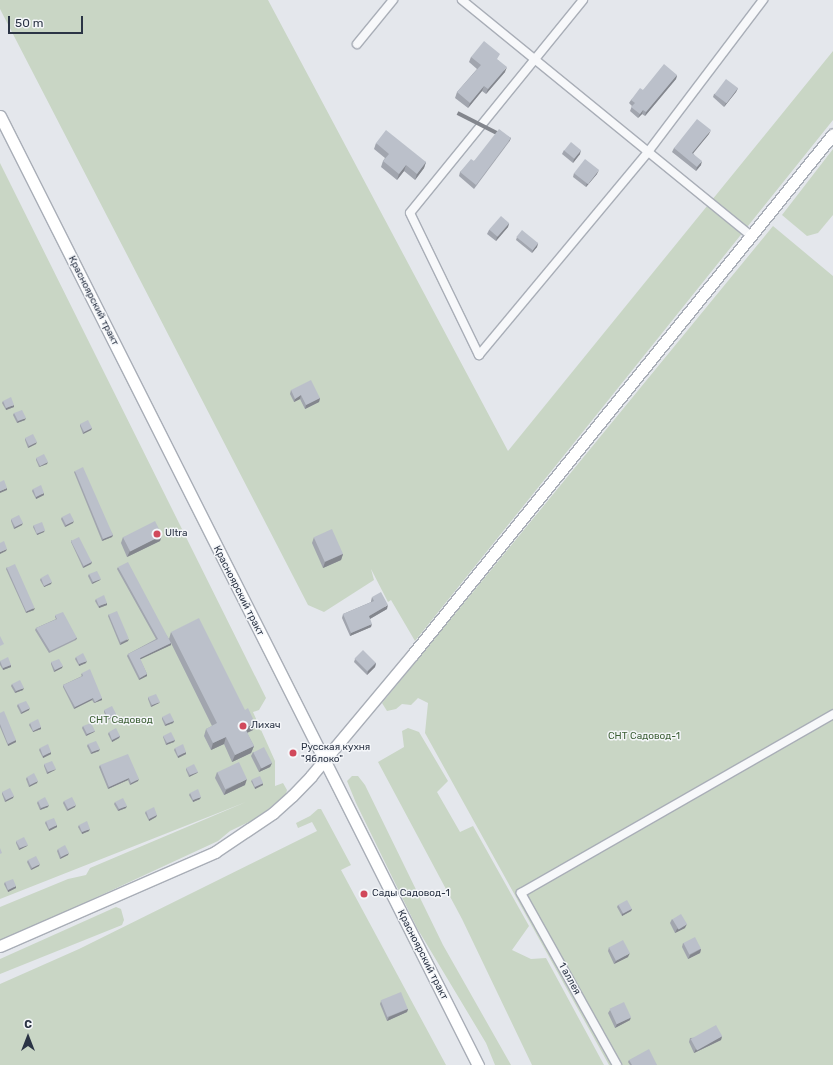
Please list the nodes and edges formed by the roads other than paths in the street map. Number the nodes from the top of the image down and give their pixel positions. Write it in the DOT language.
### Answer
graph roads {
  1 [pos="393,0"];
  2 [pos="462,0"];
  3 [pos="582,0"];
  4 [pos="763,0"];
  5 [pos="357,44"];
  6 [pos="534,61"];
  7 [pos="0,116"];
  8 [pos="833,134"];
  9 [pos="648,152"];
  10 [pos="751,236"];
  11 [pos="833,714"];
  12 [pos="324,761"];
  13 [pos="0,946"];
  14 [pos="478,1065"];
  15 [pos="617,1065"];
  1 -- 5 [label="street"];
  2 -- 6 [label="street"];
  3 -- 6 [label="street"];
  4 -- 9 [label="street"];
  6 -- 9 [label="street"];
  6 -- 9 [label="street"];
  7 -- 12 [label="main road, Красноярский тракт"];
  8 -- 10 [label="main road"];
  9 -- 10 [label="street"];
  10 -- 12 [label="main road"];
  11 -- 15 [label="street, 1 аллея"];
  12 -- 13 [label="main road"];
  12 -- 14 [label="main road, Красноярский тракт"];
}
